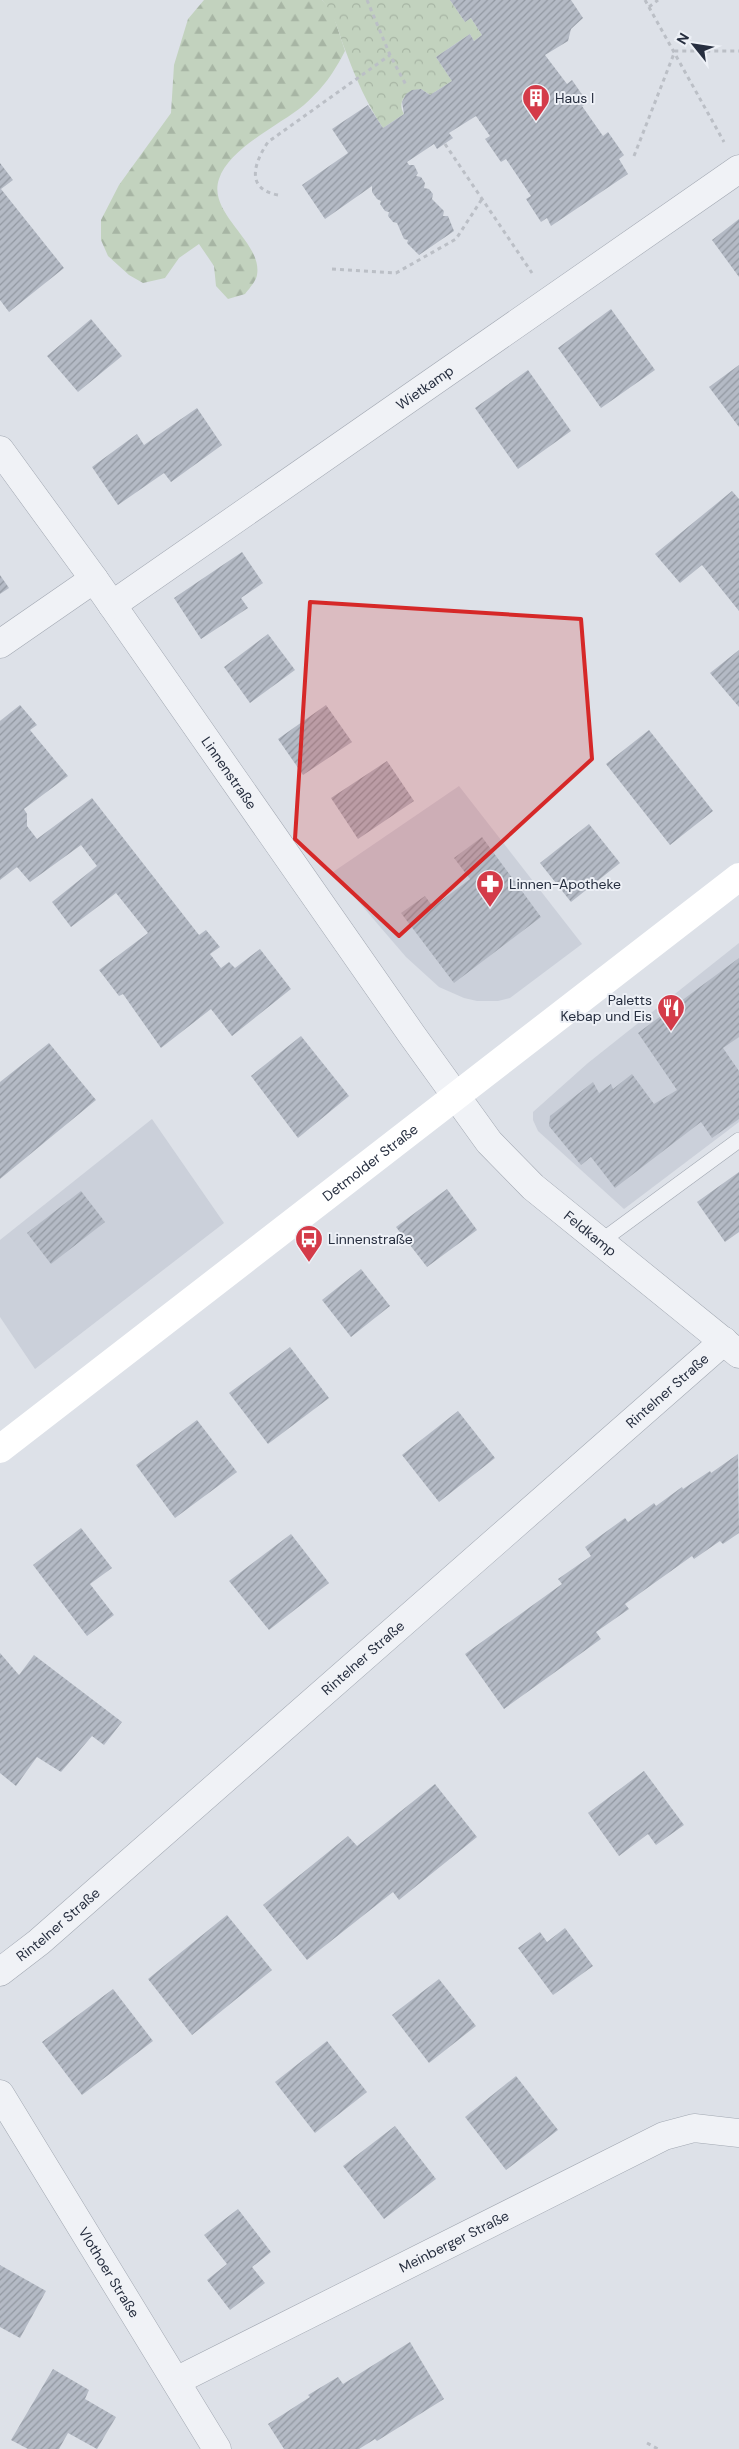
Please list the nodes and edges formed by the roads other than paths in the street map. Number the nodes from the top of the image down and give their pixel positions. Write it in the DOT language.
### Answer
graph roads {
  1 [pos="734,158"];
  2 [pos="0,450"];
  3 [pos="94,580"];
  4 [pos="112,606"];
  5 [pos="0,644"];
  6 [pos="739,877"];
  7 [pos="456,1097"];
  8 [pos="739,1140"];
  9 [pos="600,1242"];
  10 [pos="731,1347"];
  11 [pos="0,1449"];
  12 [pos="0,1972"];
  13 [pos="0,2094"];
  14 [pos="739,2133"];
  15 [pos="176,2381"];
  16 [pos="217,2449"];
  1 -- 4 [label="street, Wietkamp"];
  2 -- 3 [label="street, Linnenstraße"];
  3 -- 4 [label="street, Linnenstraße"];
  3 -- 5 [label="street"];
  4 -- 7 [label="street, Linnenstraße"];
  6 -- 7 [label="street, Detmolder Straße"];
  7 -- 9 [label="street, Feldkamp"];
  7 -- 11 [label="street, Detmolder Straße"];
  8 -- 9 [label="lane"];
  9 -- 10 [label="street, Feldkamp"];
  10 -- 12 [label="street, Rintelner Straße"];
  13 -- 15 [label="street, Vlothoer Straße"];
  14 -- 15 [label="street, Meinberger Straße"];
  15 -- 16 [label="street, Vlothoer Straße"];
}
